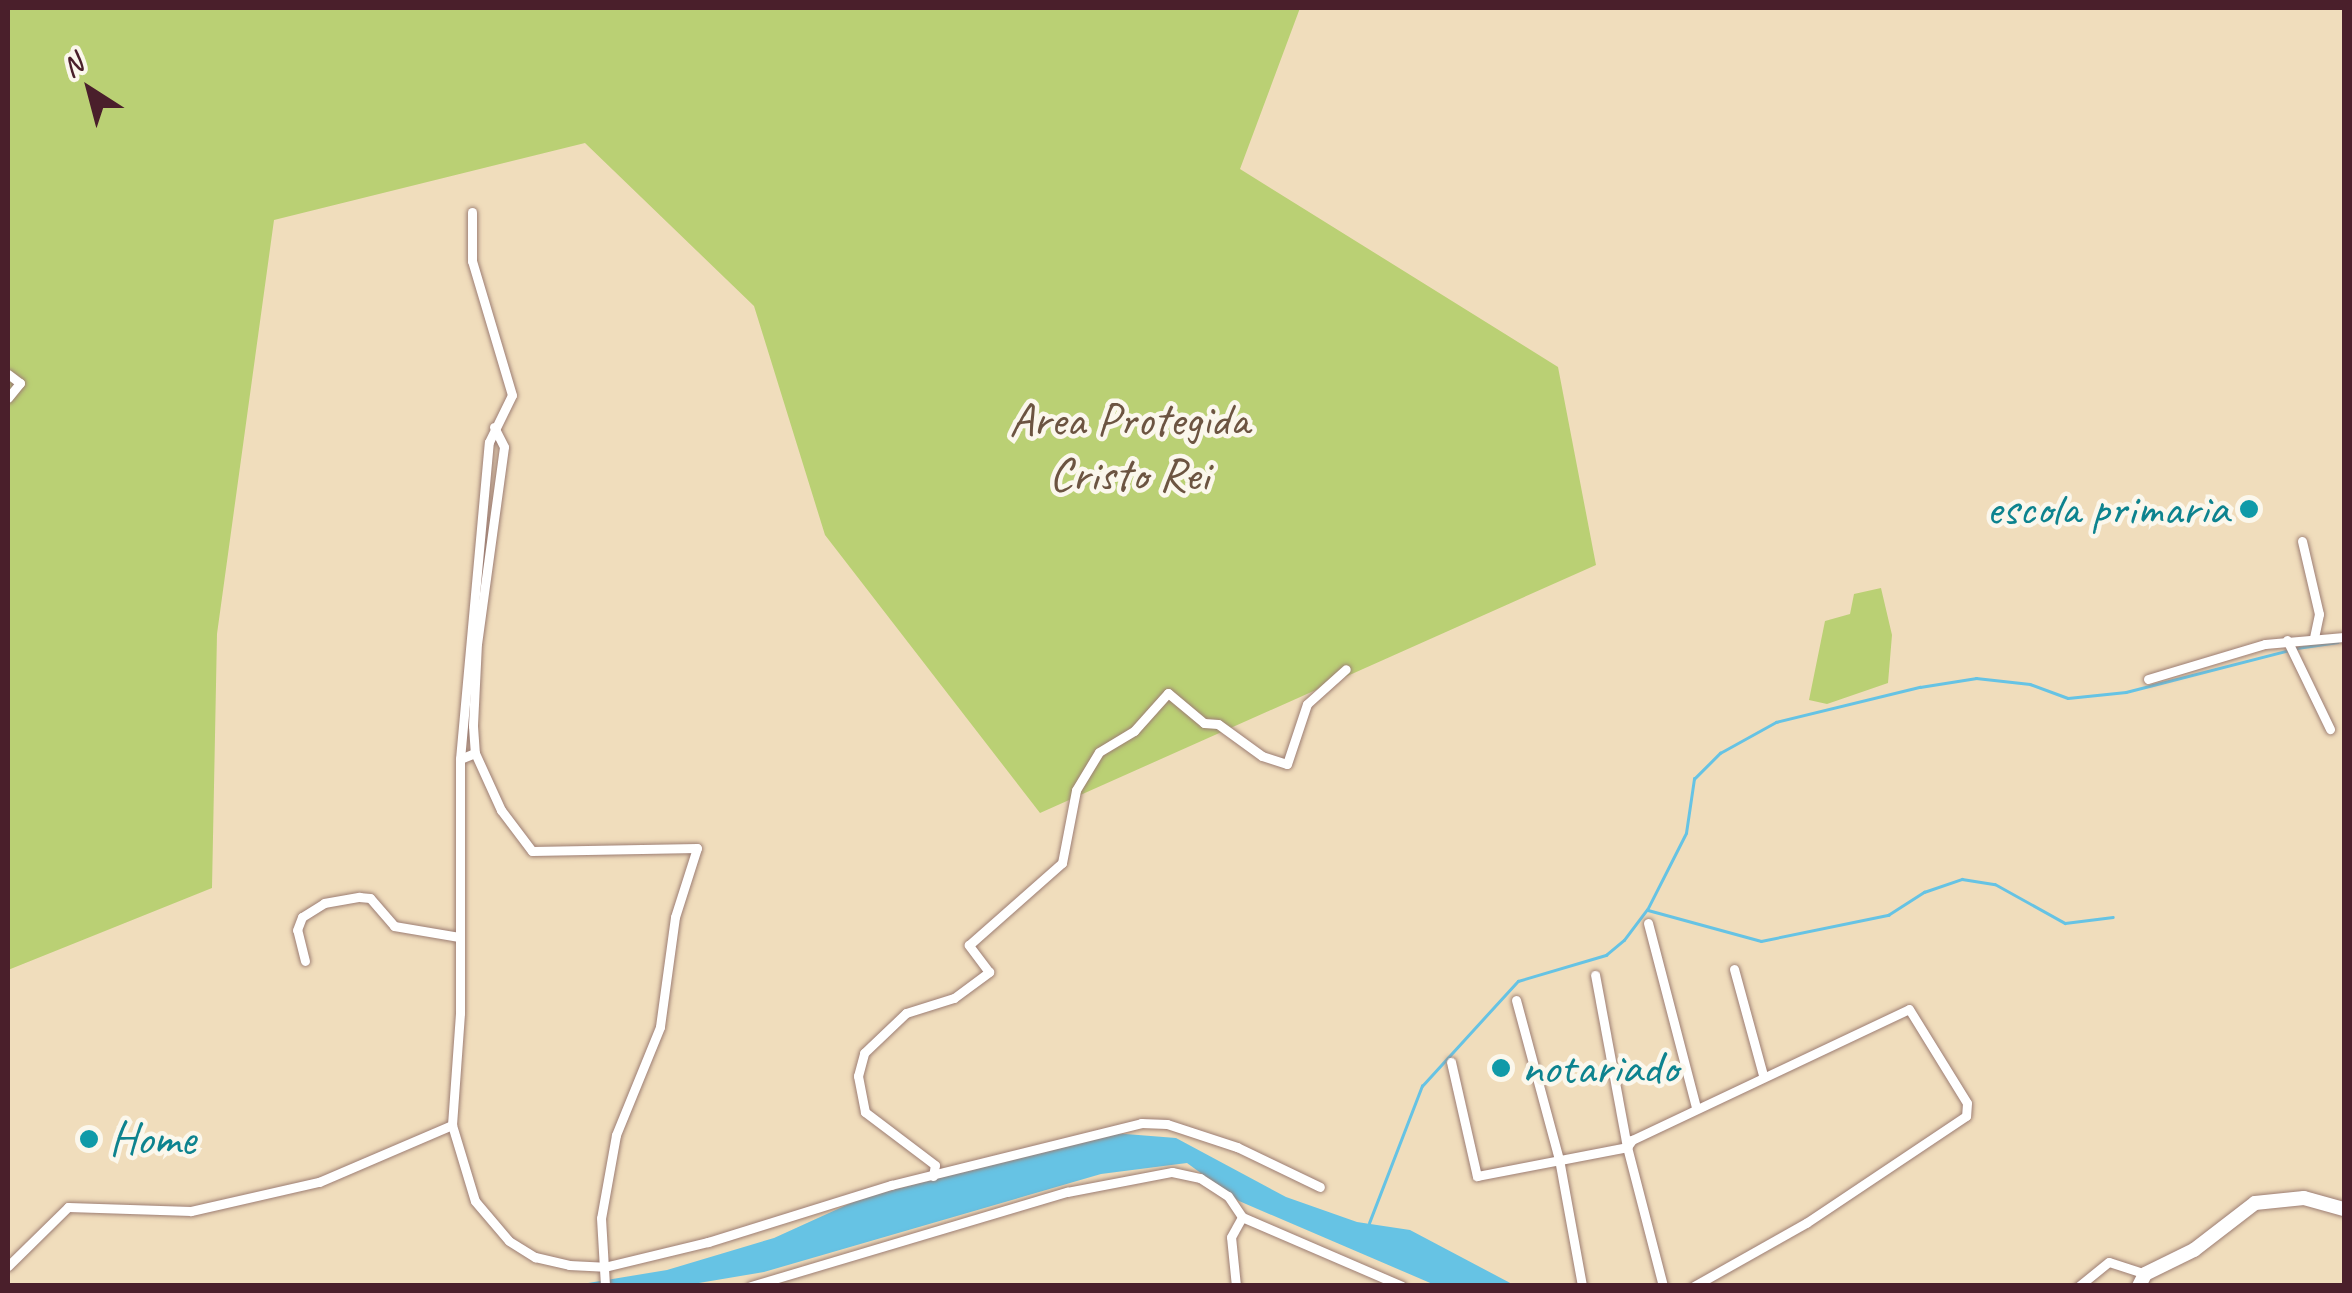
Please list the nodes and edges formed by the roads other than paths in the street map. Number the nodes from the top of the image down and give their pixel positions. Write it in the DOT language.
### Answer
graph roads {
  1 [pos="472,212"];
  2 [pos="8,374"];
  3 [pos="8,398"];
  4 [pos="494,427"];
  5 [pos="2302,541"];
  6 [pos="2344,637"];
  7 [pos="2314,638"];
  8 [pos="2288,640"];
  9 [pos="1346,669"];
  10 [pos="2148,679"];
  11 [pos="2330,729"];
  12 [pos="475,753"];
  13 [pos="460,759"];
  14 [pos="1648,923"];
  15 [pos="458,937"];
  16 [pos="305,961"];
  17 [pos="1734,969"];
  18 [pos="1594,975"];
  19 [pos="1516,1000"];
  20 [pos="1451,1062"];
  21 [pos="1763,1075"];
  22 [pos="1696,1108"];
  23 [pos="452,1124"];
  24 [pos="1627,1147"];
  25 [pos="1560,1160"];
  26 [pos="933,1176"];
  27 [pos="1320,1187"];
  28 [pos="2344,1210"];
  29 [pos="1242,1216"];
  30 [pos="8,1266"];
  31 [pos="604,1276"];
  32 [pos="2142,1280"];
  33 [pos="750,1286"];
  34 [pos="1236,1286"];
  35 [pos="1402,1286"];
  36 [pos="1582,1286"];
  37 [pos="1662,1286"];
  38 [pos="1694,1286"];
  39 [pos="2080,1286"];
  1 -- 4 [label="street"];
  2 -- 3 [label="street"];
  4 -- 12 [label="street"];
  4 -- 13 [label="street"];
  5 -- 7 [label="street"];
  6 -- 7 [label="street"];
  7 -- 8 [label="street"];
  8 -- 10 [label="street"];
  8 -- 11 [label="street"];
  9 -- 26 [label="street"];
  12 -- 13 [label="street"];
  12 -- 31 [label="street"];
  13 -- 15 [label="street"];
  14 -- 22 [label="street"];
  15 -- 16 [label="street"];
  15 -- 23 [label="street"];
  17 -- 21 [label="street"];
  18 -- 24 [label="street"];
  19 -- 25 [label="street"];
  20 -- 25 [label="street"];
  21 -- 22 [label="street"];
  21 -- 38 [label="street"];
  22 -- 24 [label="street"];
  23 -- 30 [label="street"];
  23 -- 31 [label="street"];
  24 -- 25 [label="street"];
  24 -- 37 [label="street"];
  25 -- 36 [label="street"];
  26 -- 27 [label="street"];
  26 -- 31 [label="street"];
  28 -- 32 [label="main road"];
  29 -- 33 [label="street"];
  29 -- 34 [label="street"];
  29 -- 35 [label="street"];
  32 -- 39 [label="street"];
}
